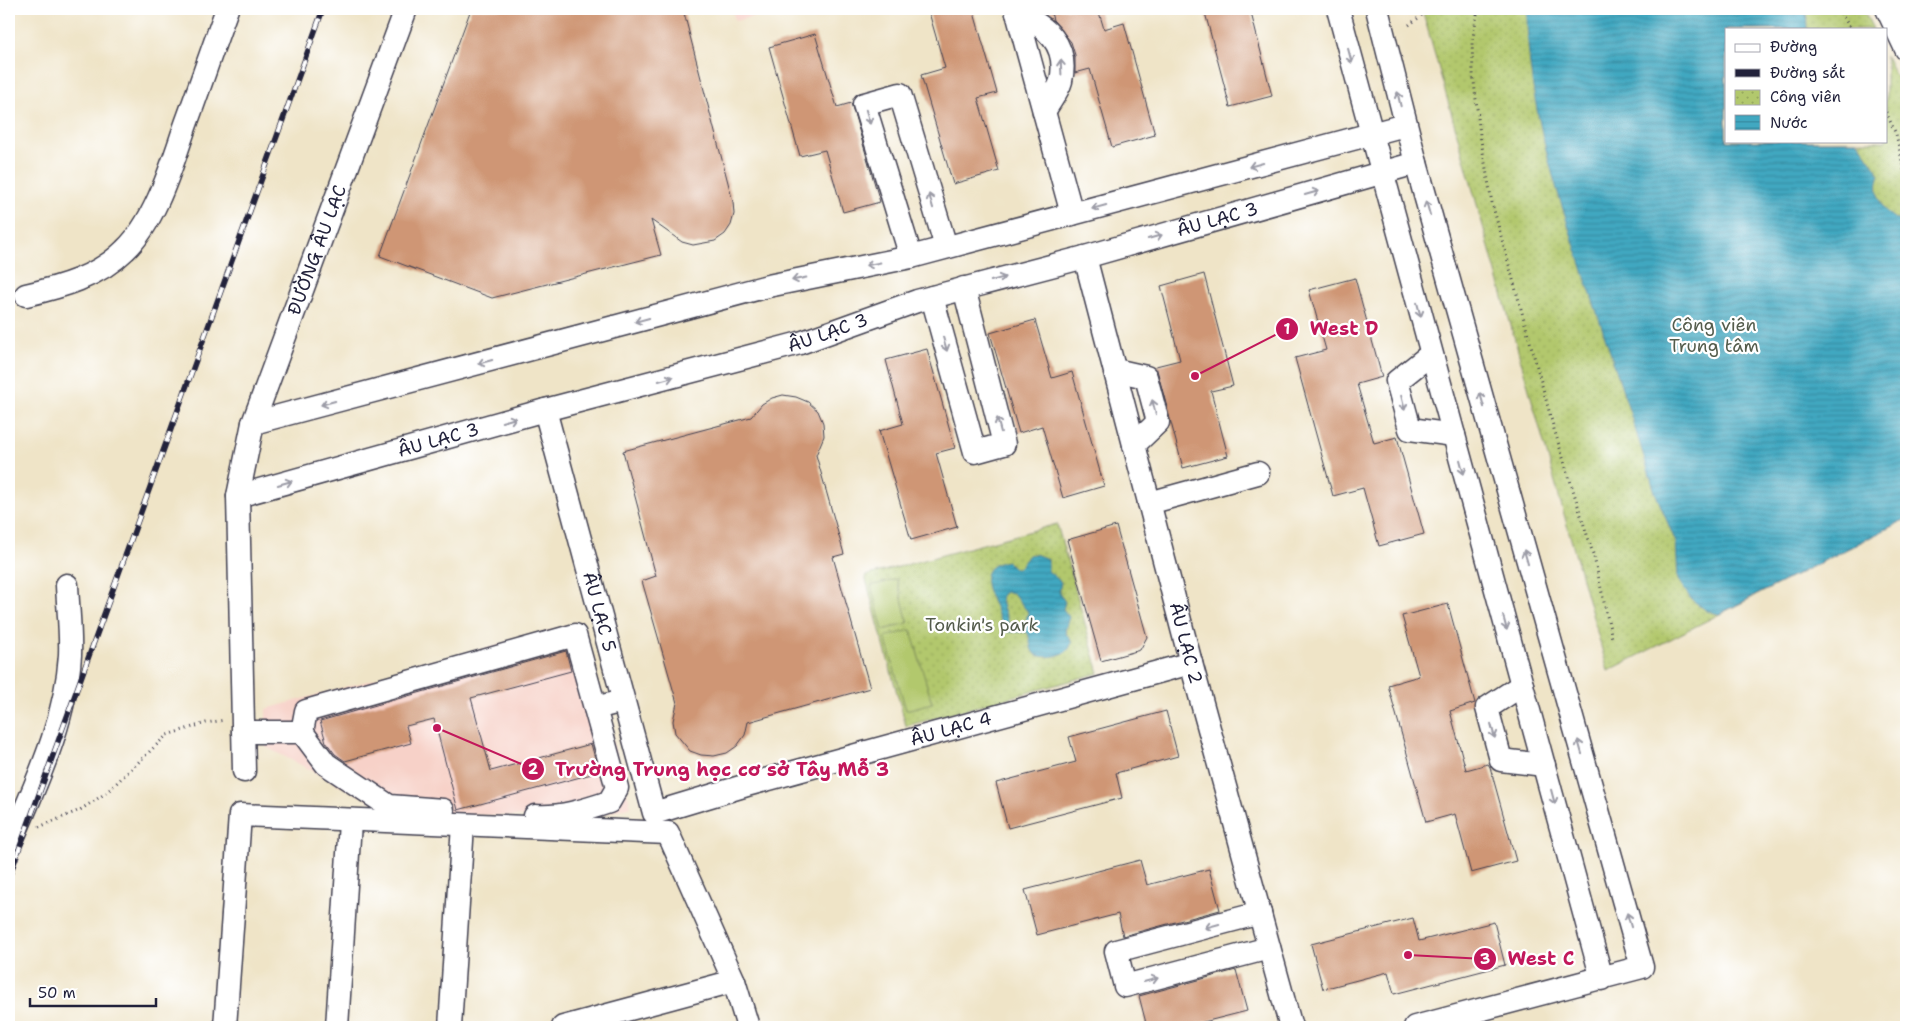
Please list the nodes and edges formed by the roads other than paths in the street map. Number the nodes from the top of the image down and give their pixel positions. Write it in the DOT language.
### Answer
graph roads {
  1 [pos="227,9"];
  2 [pos="406,9"];
  3 [pos="1338,9"];
  4 [pos="1377,9"];
  5 [pos="1887,9"];
  6 [pos="1016,11"];
  7 [pos="1906,49"];
  8 [pos="1044,112"];
  9 [pos="1405,125"];
  10 [pos="1370,134"];
  11 [pos="1416,163"];
  12 [pos="1382,173"];
  13 [pos="1072,214"];
  14 [pos="946,247"];
  15 [pos="911,256"];
  16 [pos="1085,257"];
  17 [pos="964,288"];
  18 [pos="26,295"];
  19 [pos="932,297"];
  20 [pos="1431,354"];
  21 [pos="545,410"];
  22 [pos="253,423"];
  23 [pos="1454,435"];
  24 [pos="1258,473"];
  25 [pos="238,496"];
  26 [pos="1149,503"];
  27 [pos="67,585"];
  28 [pos="1191,663"];
  29 [pos="1522,685"];
  30 [pos="623,701"];
  31 [pos="595,708"];
  32 [pos="239,721"];
  33 [pos="302,732"];
  34 [pos="1544,764"];
  35 [pos="244,771"];
  36 [pos="654,813"];
  37 [pos="350,822"];
  38 [pos="463,825"];
  39 [pos="13,838"];
  40 [pos="1260,913"];
  41 [pos="1269,948"];
  42 [pos="1602,978"];
  43 [pos="734,981"];
  44 [pos="225,1027"];
  45 [pos="337,1027"];
  46 [pos="450,1027"];
  47 [pos="563,1027"];
  48 [pos="748,1027"];
  49 [pos="1291,1027"];
  50 [pos="1415,1027"];
  1 -- 18 [label="street"];
  2 -- 22 [label="street, ĐƯỜNG ÂU LẠC"];
  3 -- 10 [label="street, one-way"];
  9 -- 4 [label="street, one-way"];
  5 -- 7 [label="street"];
  6 -- 8 [label="street"];
  8 -- 6 [label="street, one-way"];
  8 -- 13 [label="street"];
  9 -- 10 [label="street"];
  9 -- 11 [label="street"];
  10 -- 12 [label="street"];
  10 -- 13 [label="street, one-way"];
  11 -- 12 [label="street, ÂU LẠC 3"];
  42 -- 11 [label="street, one-way"];
  16 -- 12 [label="street, ÂU LẠC 3, one-way"];
  12 -- 20 [label="street, one-way"];
  13 -- 14 [label="street"];
  14 -- 15 [label="street"];
  14 -- 15 [label="street, one-way"];
  15 -- 22 [label="street, one-way"];
  17 -- 16 [label="street, ÂU LẠC 3, one-way"];
  16 -- 26 [label="street, ÂU LẠC 2"];
  17 -- 19 [label="street, ÂU LẠC 3"];
  19 -- 17 [label="street, one-way"];
  21 -- 19 [label="street, ÂU LẠC 3, one-way"];
  20 -- 23 [label="street"];
  20 -- 23 [label="street, one-way"];
  25 -- 21 [label="street, ÂU LẠC 3, one-way"];
  21 -- 30 [label="street, ÂU LẠC 5"];
  22 -- 25 [label="street, ĐƯỜNG ÂU LẠC"];
  23 -- 29 [label="street, one-way"];
  24 -- 26 [label="street"];
  25 -- 32 [label="street, ĐƯỜNG ÂU LẠC"];
  26 -- 28 [label="street, ÂU LẠC 2"];
  27 -- 39 [label="street"];
  28 -- 36 [label="street, ÂU LẠC 4"];
  28 -- 40 [label="street, ÂU LẠC 2"];
  29 -- 34 [label="street"];
  29 -- 34 [label="street, one-way"];
  30 -- 31 [label="street"];
  30 -- 36 [label="street, ÂU LẠC 5"];
  31 -- 33 [label="street"];
  31 -- 33 [label="street"];
  32 -- 33 [label="street"];
  32 -- 35 [label="street, ĐƯỜNG ÂU LẠC"];
  34 -- 42 [label="street, one-way"];
  37 -- 38 [label="street"];
  37 -- 44 [label="street"];
  37 -- 45 [label="street"];
  38 -- 43 [label="street"];
  38 -- 46 [label="street"];
  40 -- 41 [label="street, ÂU LẠC 2"];
  40 -- 41 [label="street, one-way"];
  41 -- 49 [label="street, ÂU LẠC 2"];
  42 -- 50 [label="street"];
  43 -- 47 [label="street"];
  43 -- 48 [label="street"];
}
